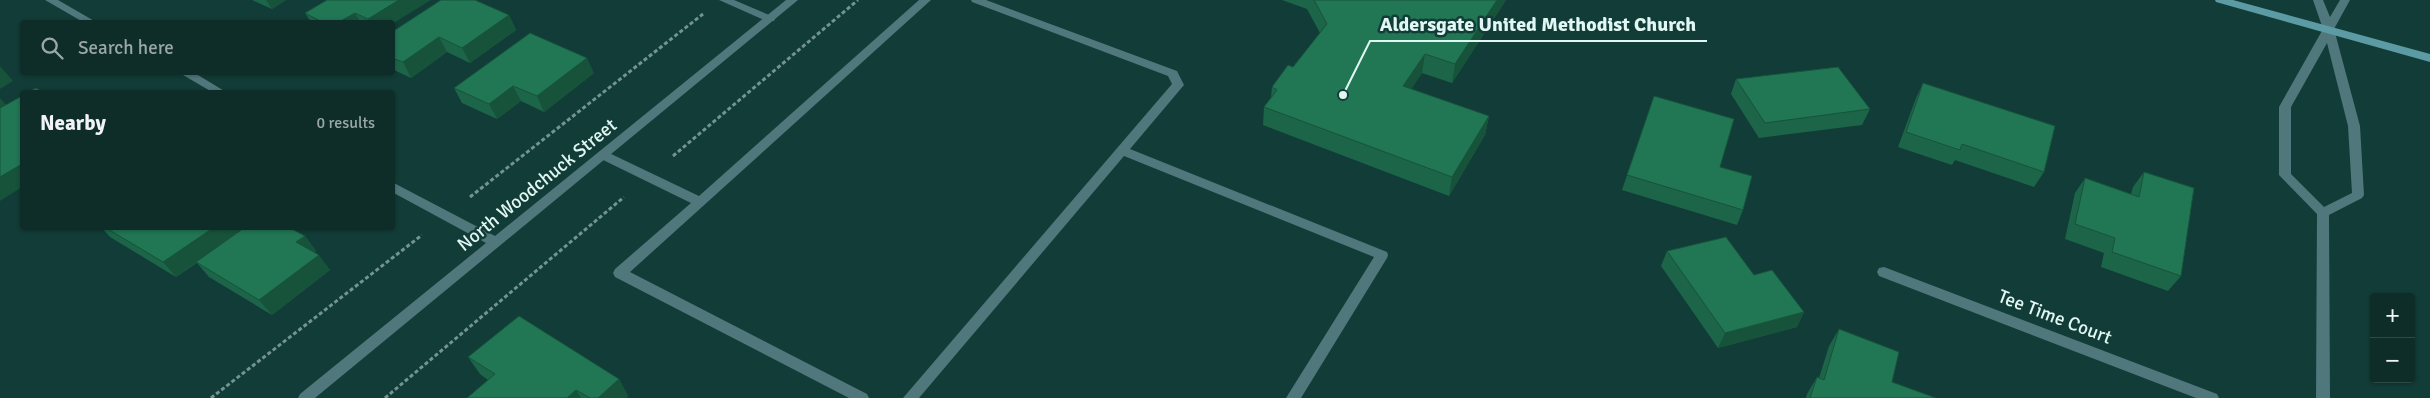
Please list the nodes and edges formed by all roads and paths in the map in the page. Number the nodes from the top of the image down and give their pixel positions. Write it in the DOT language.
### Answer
graph roads {
  1 [pos="50,0"];
  2 [pos="724,0"];
  3 [pos="793,0"];
  4 [pos="858,0"];
  5 [pos="926,0"];
  6 [pos="976,0"];
  7 [pos="2220,0"];
  8 [pos="2318,0"];
  9 [pos="2345,0"];
  10 [pos="770,19"];
  11 [pos="87,20"];
  12 [pos="2329,30"];
  13 [pos="2430,58"];
  14 [pos="189,75"];
  15 [pos="216,90"];
  16 [pos="1122,150"];
  17 [pos="603,155"];
  18 [pos="648,177"];
  19 [pos="395,188"];
  20 [pos="701,202"];
  21 [pos="2323,213"];
  22 [pos="496,242"];
  23 [pos="1884,272"];
  24 [pos="305,398"];
  25 [pos="385,398"];
  26 [pos="862,398"];
  27 [pos="910,398"];
  28 [pos="1293,398"];
  29 [pos="2212,398"];
  30 [pos="2323,398"];
  1 -- 11 [label="street"];
  2 -- 10 [label="street"];
  3 -- 10 [label="street, North Woodchuck Street"];
  4 -- 18 [label="path"];
  5 -- 20 [label="street"];
  6 -- 16 [label="street"];
  7 -- 12 [label="main road"];
  8 -- 12 [label="street"];
  9 -- 12 [label="street"];
  10 -- 17 [label="street, North Woodchuck Street"];
  12 -- 13 [label="main road"];
  12 -- 21 [label="street"];
  12 -- 21 [label="street"];
  14 -- 15 [label="street"];
  16 -- 27 [label="street"];
  16 -- 28 [label="street"];
  17 -- 18 [label="street"];
  17 -- 22 [label="street, North Woodchuck Street"];
  18 -- 20 [label="street"];
  18 -- 25 [label="path"];
  19 -- 22 [label="street"];
  20 -- 26 [label="street"];
  21 -- 30 [label="street"];
  22 -- 24 [label="street, North Woodchuck Street"];
  23 -- 29 [label="street, Tee Time Court"];
}
